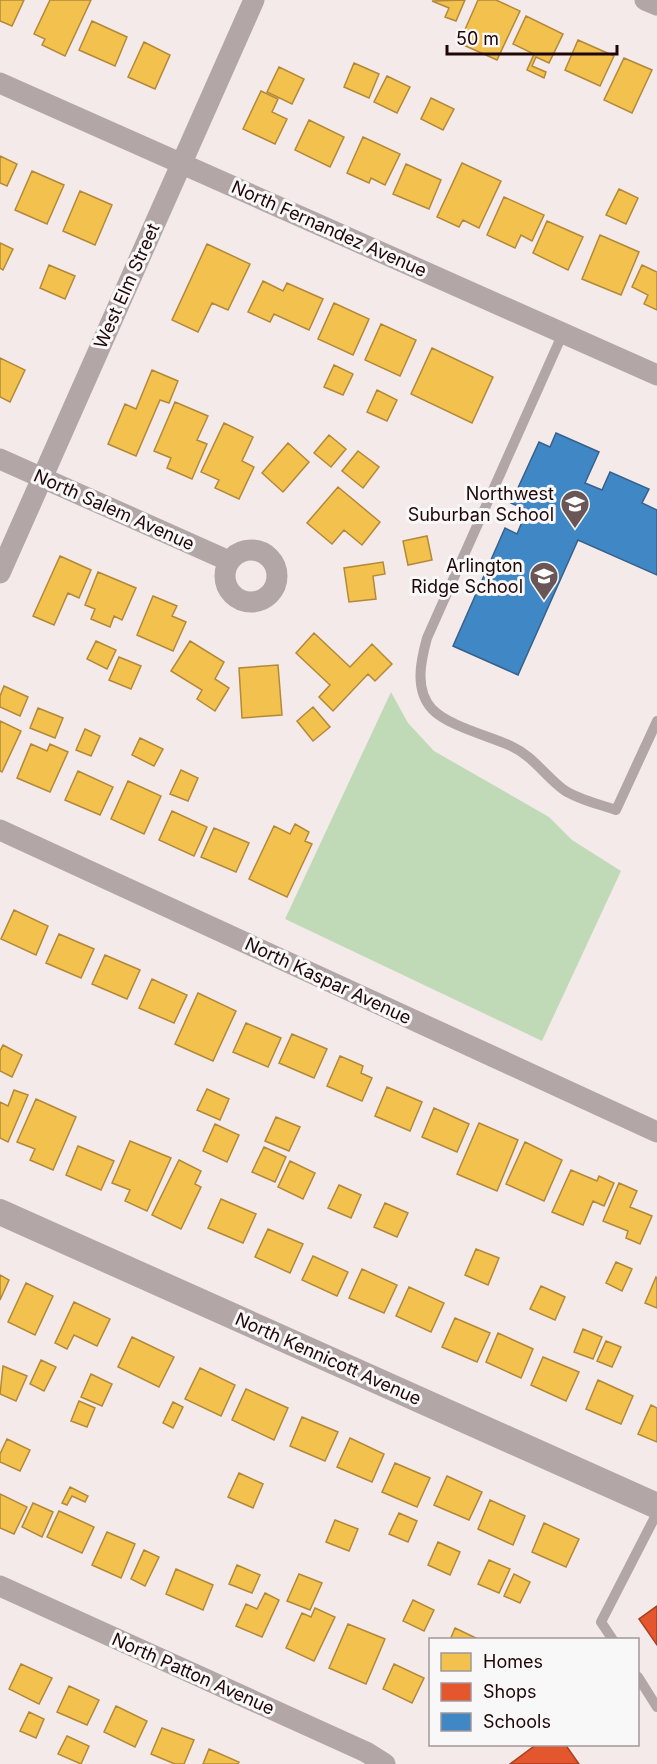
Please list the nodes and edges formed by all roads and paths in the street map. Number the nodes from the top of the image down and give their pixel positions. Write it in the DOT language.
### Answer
graph roads {
  1 [pos="254,0"];
  2 [pos="645,0"];
  3 [pos="657,5"];
  4 [pos="0,83"];
  5 [pos="181,164"];
  6 [pos="563,333"];
  7 [pos="657,375"];
  8 [pos="0,459"];
  9 [pos="42,478"];
  10 [pos="229,561"];
  11 [pos="0,573"];
  12 [pos="657,721"];
  13 [pos="0,831"];
  14 [pos="657,1132"];
  15 [pos="0,1212"];
  16 [pos="657,1506"];
  17 [pos="657,1513"];
  18 [pos="0,1586"];
  19 [pos="612,1638"];
  20 [pos="639,1679"];
  21 [pos="657,1707"];
  22 [pos="385,1764"];
  1 -- 5 [label="street, West Elm Street"];
  2 -- 3 [label="street"];
  4 -- 5 [label="street, North Fernandez Avenue"];
  5 -- 6 [label="street, North Fernandez Avenue"];
  5 -- 9 [label="street, West Elm Street"];
  6 -- 7 [label="street, North Fernandez Avenue"];
  6 -- 12 [label="lane"];
  8 -- 9 [label="street, North Salem Avenue"];
  9 -- 10 [label="street, North Salem Avenue"];
  9 -- 11 [label="street, West Elm Street"];
  13 -- 14 [label="street, North Kaspar Avenue"];
  15 -- 16 [label="street, North Kennicott Avenue"];
  17 -- 19 [label="lane"];
  18 -- 22 [label="street, North Patton Avenue"];
  20 -- 21 [label="lane"];
}
